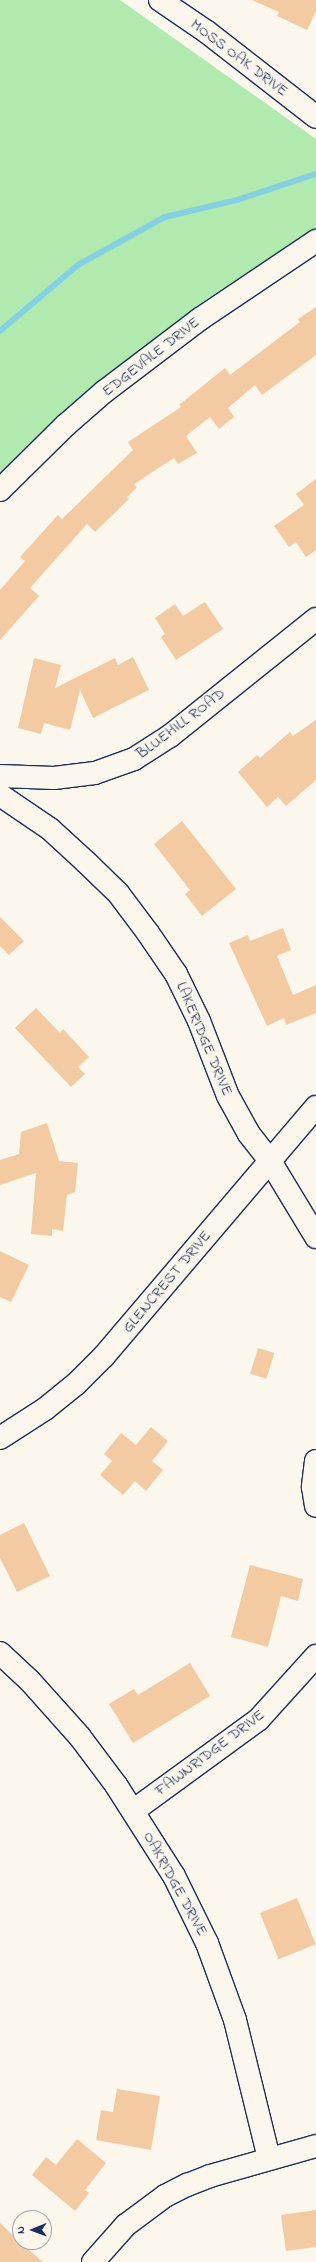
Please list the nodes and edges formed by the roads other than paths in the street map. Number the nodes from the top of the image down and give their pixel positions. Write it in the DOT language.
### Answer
graph roads {
  1 [pos="160,0"];
  2 [pos="316,117"];
  3 [pos="316,241"];
  4 [pos="0,490"];
  5 [pos="316,619"];
  6 [pos="0,776"];
  7 [pos="0,795"];
  8 [pos="316,1107"];
  9 [pos="270,1161"];
  10 [pos="316,1237"];
  11 [pos="0,1438"];
  12 [pos="316,1461"];
  13 [pos="316,1506"];
  14 [pos="0,1653"];
  15 [pos="316,1656"];
  16 [pos="133,1811"];
  17 [pos="316,2146"];
  18 [pos="269,2158"];
  19 [pos="93,2262"];
  1 -- 2 [label="street, MOSS OAK DRIVE"];
  3 -- 4 [label="street, EDGEVALE DRIVE"];
  5 -- 6 [label="street, BLUEHILL ROAD"];
  7 -- 9 [label="street, LAKERIDGE DRIVE"];
  8 -- 9 [label="street, GLENCREST DRIVE"];
  9 -- 10 [label="street, LAKERIDGE DRIVE"];
  9 -- 11 [label="street, GLENCREST DRIVE"];
  12 -- 13 [label="street"];
  14 -- 16 [label="street, OAKRIDGE DRIVE"];
  15 -- 16 [label="street, FAWNRIDGE DRIVE"];
  16 -- 18 [label="street, OAKRIDGE DRIVE"];
  17 -- 18 [label="street"];
  18 -- 19 [label="street"];
}
